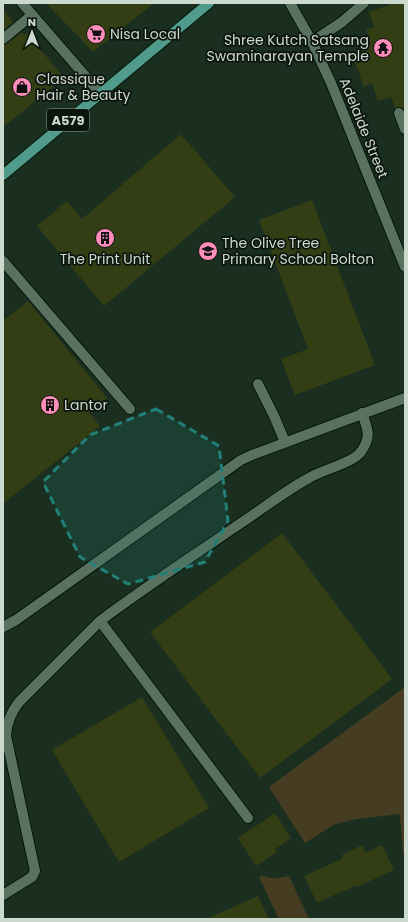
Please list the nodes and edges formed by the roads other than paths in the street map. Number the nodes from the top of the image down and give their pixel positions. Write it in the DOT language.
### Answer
graph roads {
  1 [pos="22,3"];
  2 [pos="209,3"];
  3 [pos="290,3"];
  4 [pos="364,3"];
  5 [pos="32,14"];
  6 [pos="3,39"];
  7 [pos="312,42"];
  8 [pos="100,93"];
  9 [pos="399,113"];
  10 [pos="405,129"];
  11 [pos="3,175"];
  12 [pos="402,250"];
  13 [pos="3,261"];
  14 [pos="405,267"];
  15 [pos="258,384"];
  16 [pos="405,398"];
  17 [pos="130,409"];
  18 [pos="362,414"];
  19 [pos="285,442"];
  20 [pos="100,621"];
  21 [pos="3,627"];
  22 [pos="248,818"];
  23 [pos="3,895"];
  1 -- 5 [label="street"];
  2 -- 8 [label="main road, A579"];
  3 -- 7 [label="street, Adelaide Street"];
  4 -- 7 [label="street"];
  5 -- 6 [label="street"];
  5 -- 8 [label="street"];
  7 -- 12 [label="street, Adelaide Street"];
  8 -- 11 [label="main road, A579"];
  9 -- 10 [label="street"];
  12 -- 14 [label="street, Adelaide Street"];
  13 -- 17 [label="street"];
  15 -- 19 [label="street"];
  16 -- 18 [label="street"];
  18 -- 19 [label="street"];
  18 -- 20 [label="street"];
  19 -- 21 [label="street"];
  20 -- 22 [label="street"];
  20 -- 23 [label="street"];
}
